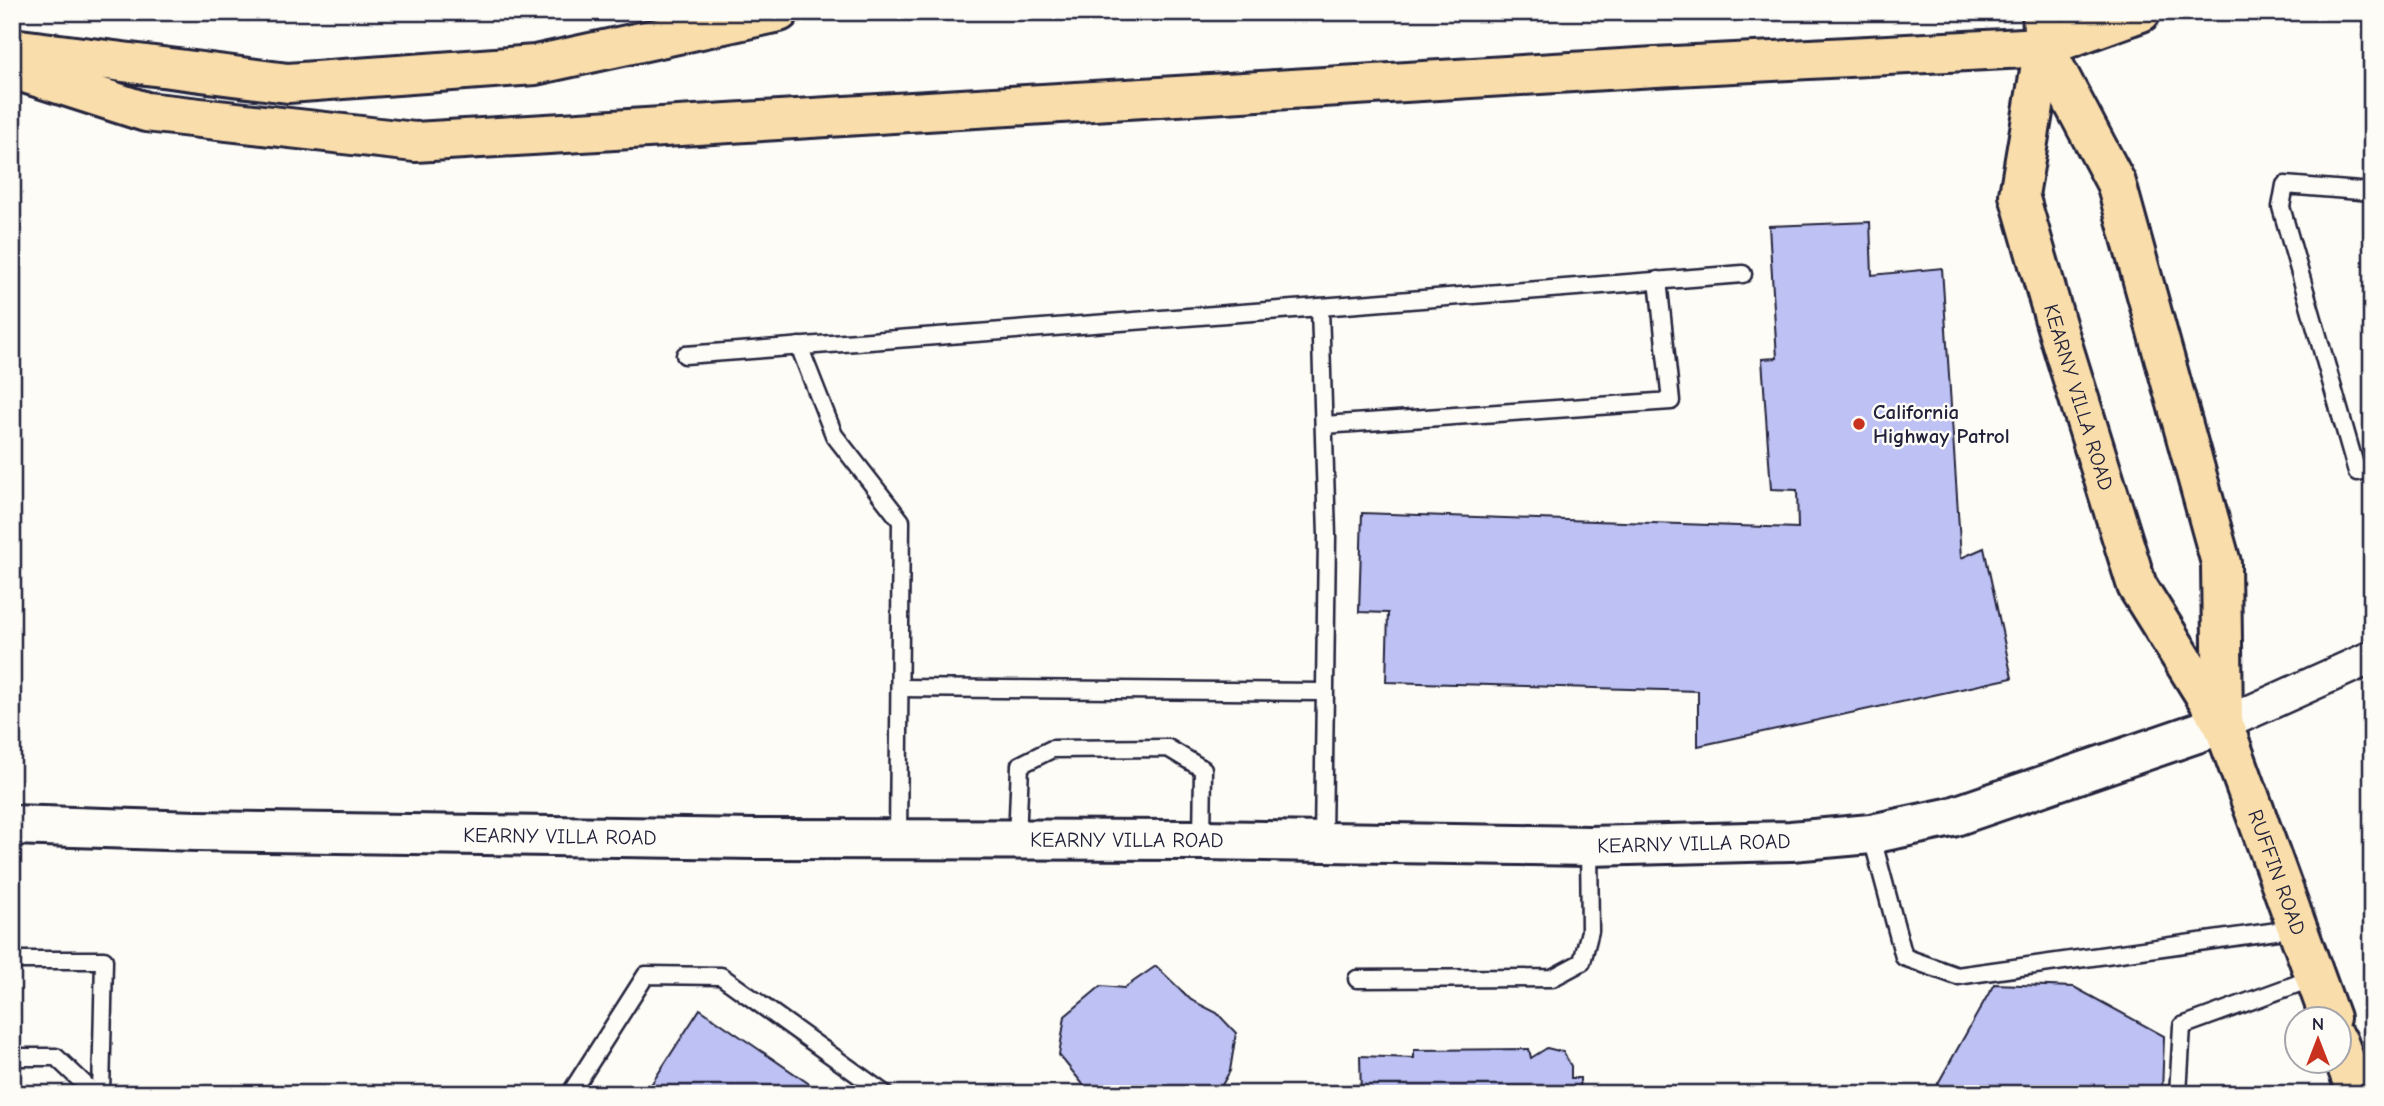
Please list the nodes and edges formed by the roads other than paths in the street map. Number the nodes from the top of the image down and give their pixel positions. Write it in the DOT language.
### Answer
graph roads {
  1 [pos="779,12"];
  2 [pos="2141,12"];
  3 [pos="2043,30"];
  4 [pos="12,48"];
  5 [pos="12,69"];
  6 [pos="2372,192"];
  7 [pos="1743,274"];
  8 [pos="1658,280"];
  9 [pos="1320,307"];
  10 [pos="799,346"];
  11 [pos="685,355"];
  12 [pos="1324,425"];
  13 [pos="2372,469"];
  14 [pos="2372,657"];
  15 [pos="900,688"];
  16 [pos="1324,692"];
  17 [pos="2223,724"];
  18 [pos="12,825"];
  19 [pos="1871,834"];
  20 [pos="898,840"];
  21 [pos="1202,840"];
  22 [pos="1017,841"];
  23 [pos="1323,841"];
  24 [pos="1589,846"];
  25 [pos="2298,928"];
  26 [pos="12,960"];
  27 [pos="2316,977"];
  28 [pos="1357,979"];
  29 [pos="2325,1004"];
  30 [pos="12,1056"];
  31 [pos="2350,1074"];
  32 [pos="95,1094"];
  33 [pos="101,1094"];
  34 [pos="570,1094"];
  35 [pos="885,1094"];
  36 [pos="2178,1094"];
  37 [pos="2357,1094"];
  1 -- 4 [label="main road"];
  2 -- 3 [label="main road"];
  3 -- 5 [label="main road"];
  3 -- 17 [label="main road"];
  3 -- 17 [label="main road, KEARNY VILLA ROAD"];
  6 -- 13 [label="lane"];
  7 -- 8 [label="lane"];
  8 -- 9 [label="lane"];
  8 -- 12 [label="lane"];
  9 -- 10 [label="lane"];
  9 -- 12 [label="lane"];
  10 -- 11 [label="lane"];
  10 -- 15 [label="lane"];
  12 -- 16 [label="lane"];
  14 -- 17 [label="street"];
  15 -- 16 [label="lane"];
  15 -- 20 [label="lane"];
  16 -- 23 [label="lane"];
  17 -- 19 [label="main road, KEARNY VILLA ROAD"];
  17 -- 25 [label="main road, RUFFIN ROAD"];
  18 -- 20 [label="main road, KEARNY VILLA ROAD"];
  19 -- 24 [label="main road, KEARNY VILLA ROAD"];
  19 -- 25 [label="lane"];
  20 -- 22 [label="main road, KEARNY VILLA ROAD"];
  21 -- 22 [label="main road, KEARNY VILLA ROAD"];
  21 -- 22 [label="lane"];
  21 -- 23 [label="main road, KEARNY VILLA ROAD"];
  23 -- 24 [label="main road, KEARNY VILLA ROAD"];
  24 -- 28 [label="lane"];
  25 -- 27 [label="main road, RUFFIN ROAD"];
  26 -- 33 [label="lane"];
  27 -- 29 [label="main road, RUFFIN ROAD"];
  27 -- 36 [label="lane"];
  30 -- 32 [label="lane"];
  31 -- 37 [label="main road"];
  34 -- 35 [label="lane"];
}
